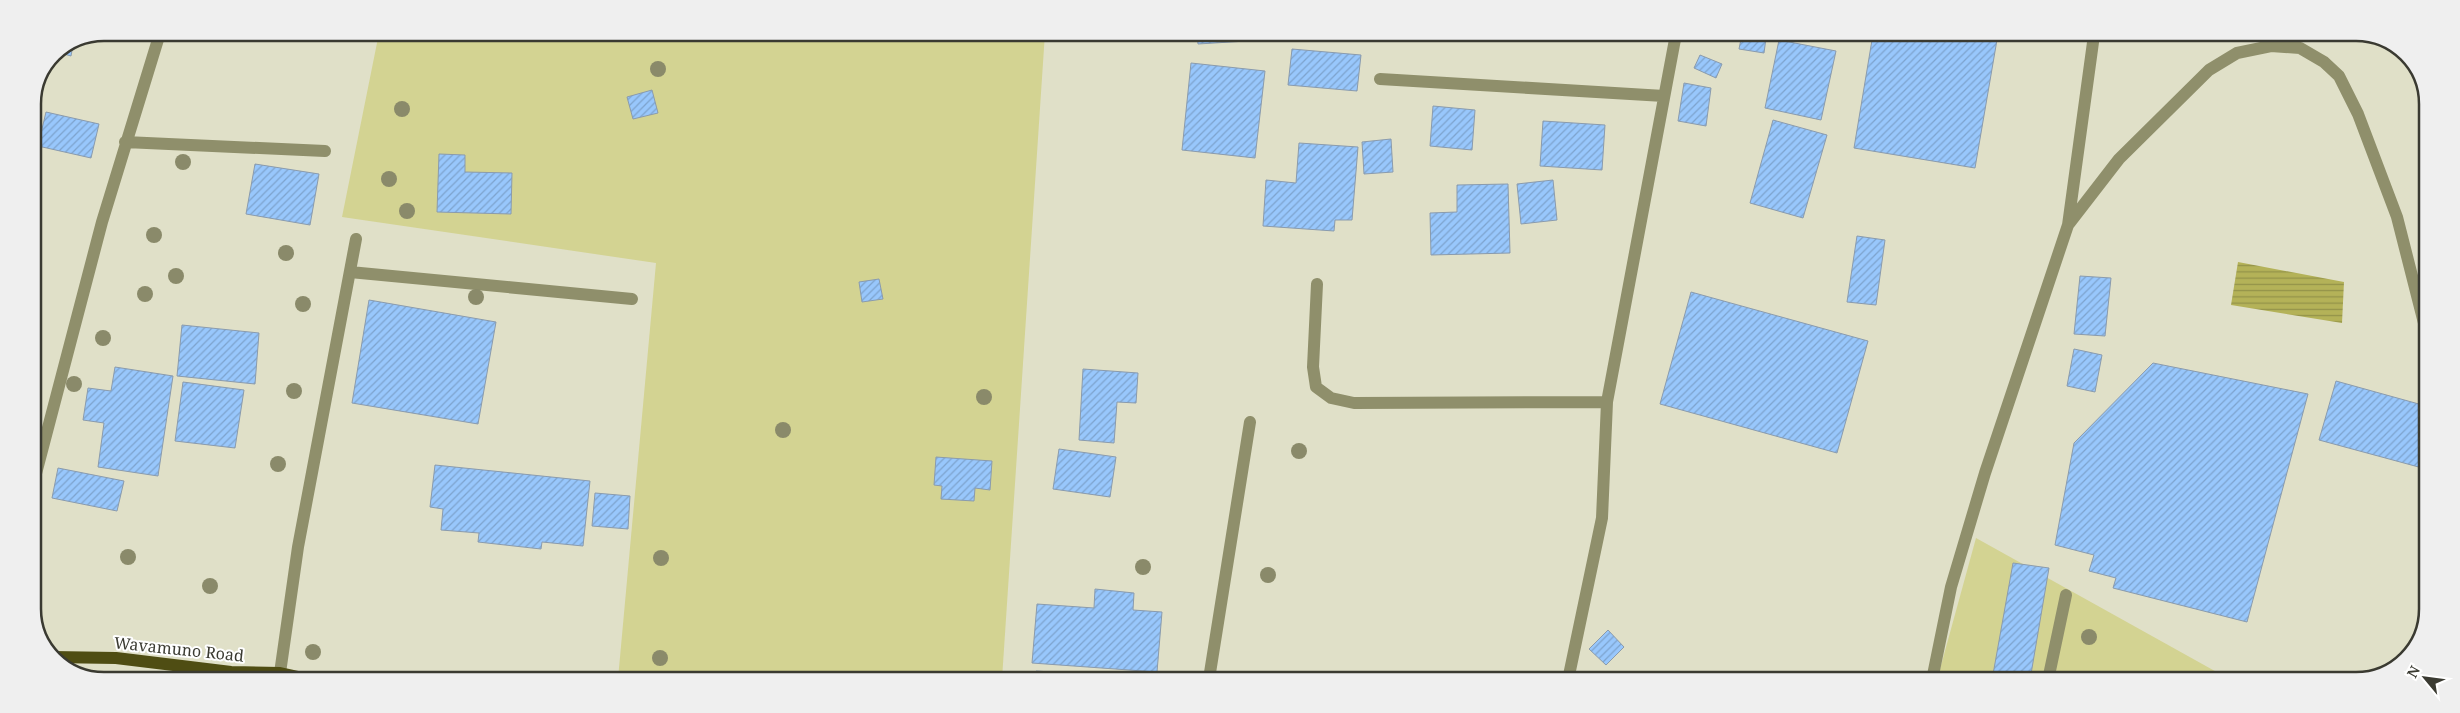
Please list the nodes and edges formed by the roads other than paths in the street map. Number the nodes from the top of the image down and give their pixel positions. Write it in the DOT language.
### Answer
graph roads {
  1 [pos="157,41"];
  2 [pos="1675,41"];
  3 [pos="2093,41"];
  4 [pos="1380,79"];
  5 [pos="1664,96"];
  6 [pos="125,142"];
  7 [pos="326,150"];
  8 [pos="2068,225"];
  9 [pos="356,238"];
  10 [pos="350,272"];
  11 [pos="1317,284"];
  12 [pos="632,299"];
  13 [pos="2419,303"];
  14 [pos="1607,402"];
  15 [pos="1250,422"];
  16 [pos="41,455"];
  17 [pos="2066,595"];
  18 [pos="64,657"];
  19 [pos="211,672"];
  20 [pos="280,672"];
  21 [pos="1210,672"];
  22 [pos="1570,672"];
  23 [pos="1934,672"];
  24 [pos="2050,672"];
  1 -- 6 [label="street"];
  2 -- 5 [label="street"];
  3 -- 8 [label="street"];
  4 -- 5 [label="street"];
  5 -- 14 [label="street"];
  6 -- 7 [label="street"];
  6 -- 16 [label="street"];
  8 -- 13 [label="street"];
  8 -- 23 [label="street"];
  9 -- 10 [label="street"];
  10 -- 12 [label="street"];
  10 -- 20 [label="street"];
  11 -- 14 [label="street"];
  14 -- 22 [label="street"];
  15 -- 21 [label="street"];
  17 -- 24 [label="street"];
  18 -- 19 [label="main road, Wavamuno Road"];
}
